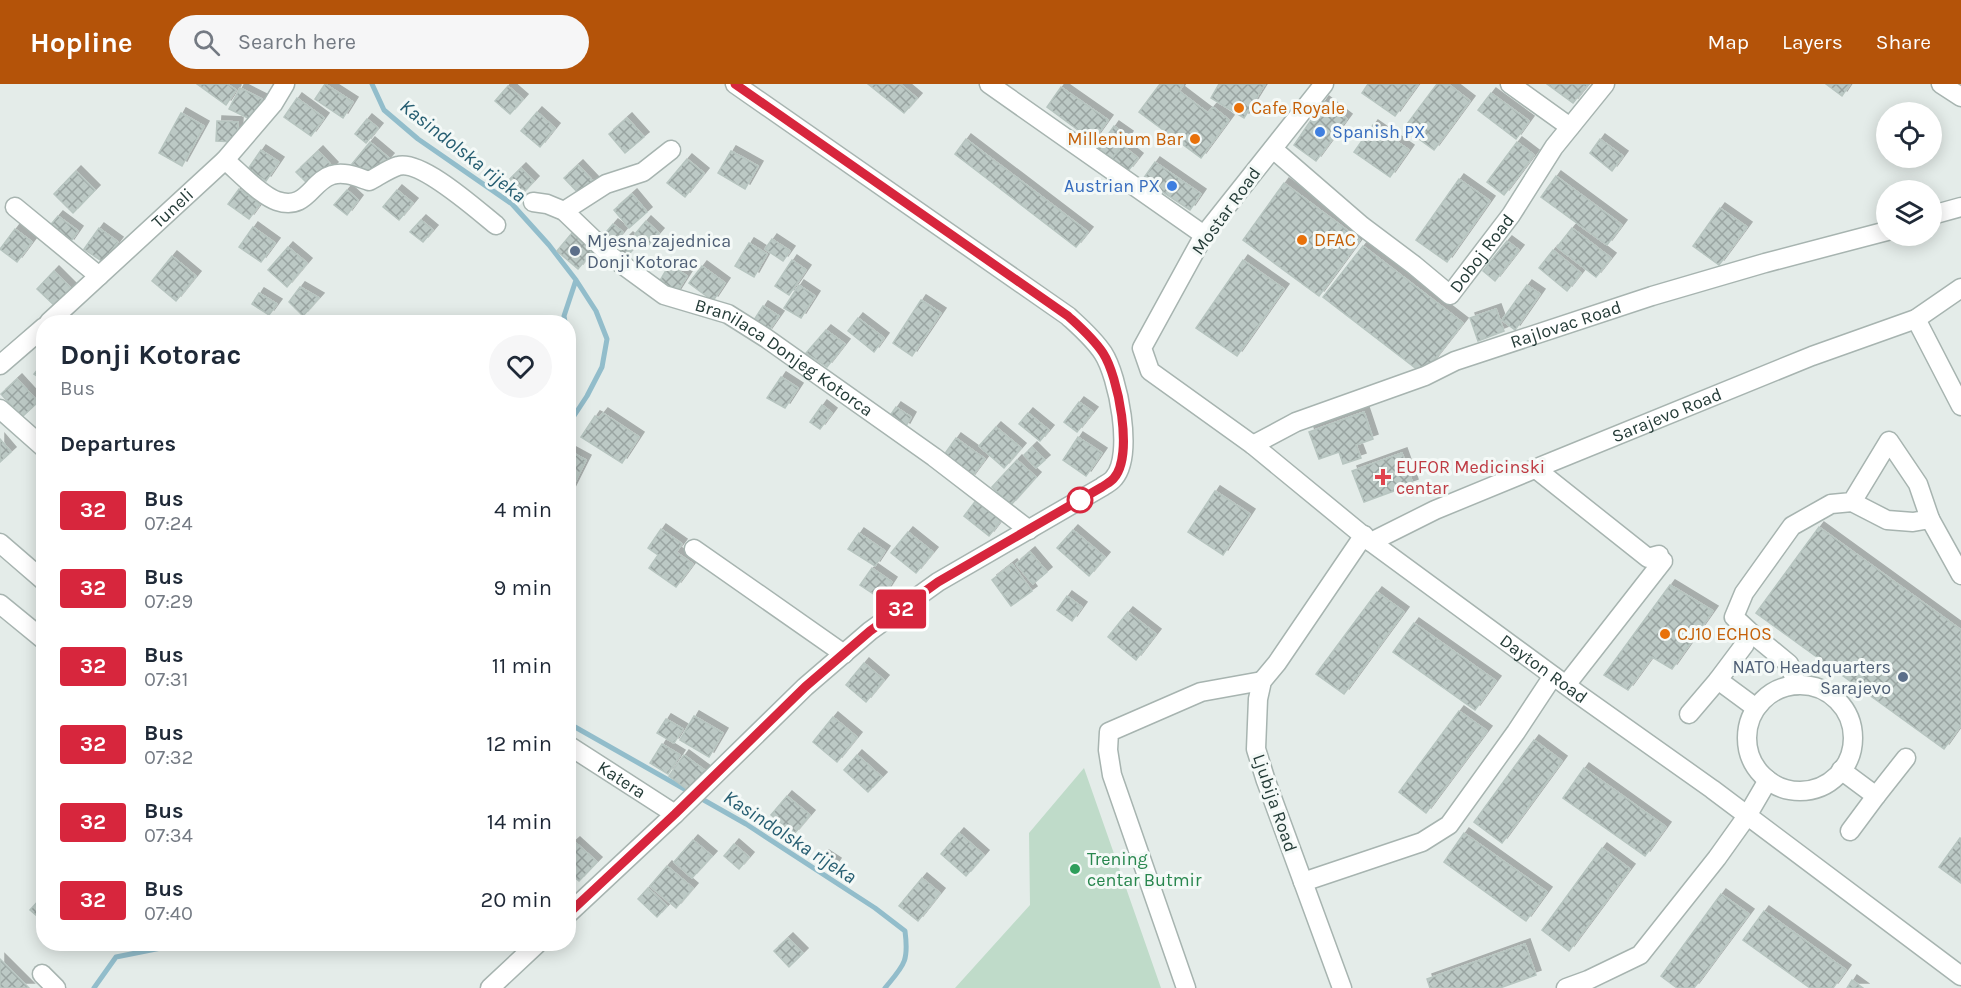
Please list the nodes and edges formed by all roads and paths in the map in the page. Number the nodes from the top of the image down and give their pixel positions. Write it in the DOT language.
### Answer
graph roads {
  1 [pos="285,84"];
  2 [pos="735,84"];
  3 [pos="989,84"];
  4 [pos="1324,84"];
  5 [pos="1510,84"];
  6 [pos="1605,84"];
  7 [pos="1941,84"];
  8 [pos="1961,97"];
  9 [pos="1570,127"];
  10 [pos="1273,148"];
  11 [pos="671,150"];
  12 [pos="225,160"];
  13 [pos="533,202"];
  14 [pos="15,207"];
  15 [pos="1961,207"];
  16 [pos="564,211"];
  17 [pos="1942,212"];
  18 [pos="496,225"];
  19 [pos="1876,234"];
  20 [pos="1204,235"];
  21 [pos="99,276"];
  22 [pos="1961,288"];
  23 [pos="57,315"];
  24 [pos="1916,319"];
  25 [pos="36,334"];
  26 [pos="1142,348"];
  27 [pos="0,365"];
  28 [pos="1961,406"];
  29 [pos="0,409"];
  30 [pos="36,441"];
  31 [pos="1252,445"];
  32 [pos="1536,469"];
  33 [pos="1852,502"];
  34 [pos="1930,519"];
  35 [pos="1029,530"];
  36 [pos="1367,538"];
  37 [pos="0,543"];
  38 [pos="694,549"];
  39 [pos="36,574"];
  40 [pos="1961,575"];
  41 [pos="0,604"];
  42 [pos="36,633"];
  43 [pos="1745,644"];
  44 [pos="844,654"];
  45 [pos="1560,680"];
  46 [pos="1718,680"];
  47 [pos="1262,681"];
  48 [pos="1797,685"];
  49 [pos="1756,708"];
  50 [pos="1689,714"];
  51 [pos="576,750"];
  52 [pos="1906,758"];
  53 [pos="1841,770"];
  54 [pos="1768,780"];
  55 [pos="1876,796"];
  56 [pos="680,808"];
  57 [pos="1747,816"];
  58 [pos="1851,831"];
  59 [pos="1303,882"];
  60 [pos="576,906"];
  61 [pos="530,951"];
  62 [pos="42,974"];
  63 [pos="1961,976"];
  64 [pos="56,988"];
  65 [pos="490,988"];
  66 [pos="1186,988"];
  67 [pos="1342,988"];
  68 [pos="1566,988"];
  1 -- 12 [label="street, Tuneli"];
  2 -- 35 [label="street"];
  3 -- 20 [label="street"];
  4 -- 10 [label="street, Mostar Road"];
  5 -- 9 [label="street"];
  6 -- 9 [label="street, Doboj Road"];
  7 -- 8 [label="street"];
  9 -- 10 [label="street, Doboj Road"];
  10 -- 20 [label="street, Mostar Road"];
  11 -- 16 [label="street"];
  12 -- 18 [label="street"];
  12 -- 21 [label="street, Tuneli"];
  13 -- 16 [label="street, Branilaca Donjeg Kotorca"];
  14 -- 21 [label="street"];
  15 -- 17 [label="street"];
  16 -- 35 [label="street, Branilaca Donjeg Kotorca"];
  19 -- 31 [label="street, Rajlovac Road"];
  20 -- 26 [label="street, Mostar Road"];
  21 -- 23 [label="street, Tuneli"];
  22 -- 24 [label="street, Sarajevo Road"];
  24 -- 28 [label="street"];
  24 -- 32 [label="street, Sarajevo Road"];
  25 -- 27 [label="street"];
  26 -- 31 [label="street, Dayton Road"];
  29 -- 30 [label="street"];
  31 -- 36 [label="street, Dayton Road"];
  32 -- 36 [label="street, Sarajevo Road"];
  32 -- 45 [label="street"];
  33 -- 34 [label="street"];
  33 -- 34 [label="street"];
  33 -- 48 [label="street"];
  34 -- 40 [label="street"];
  35 -- 44 [label="street"];
  36 -- 45 [label="street, Dayton Road"];
  36 -- 47 [label="street"];
  37 -- 39 [label="street"];
  38 -- 44 [label="street"];
  41 -- 42 [label="street"];
  43 -- 46 [label="street"];
  44 -- 56 [label="street"];
  45 -- 57 [label="street, Dayton Road"];
  45 -- 59 [label="street"];
  46 -- 49 [label="street"];
  46 -- 50 [label="street"];
  47 -- 59 [label="street, Ljubija Road"];
  47 -- 66 [label="street"];
  48 -- 49 [label="street"];
  48 -- 53 [label="street"];
  49 -- 54 [label="street"];
  51 -- 56 [label="street, Katera"];
  52 -- 55 [label="street"];
  53 -- 54 [label="street"];
  53 -- 55 [label="street"];
  54 -- 57 [label="street"];
  55 -- 58 [label="street"];
  56 -- 60 [label="street"];
  57 -- 63 [label="street, Dayton Road"];
  57 -- 68 [label="street"];
  59 -- 67 [label="street, Ljubija Road"];
  61 -- 65 [label="street"];
  62 -- 64 [label="street"];
}
